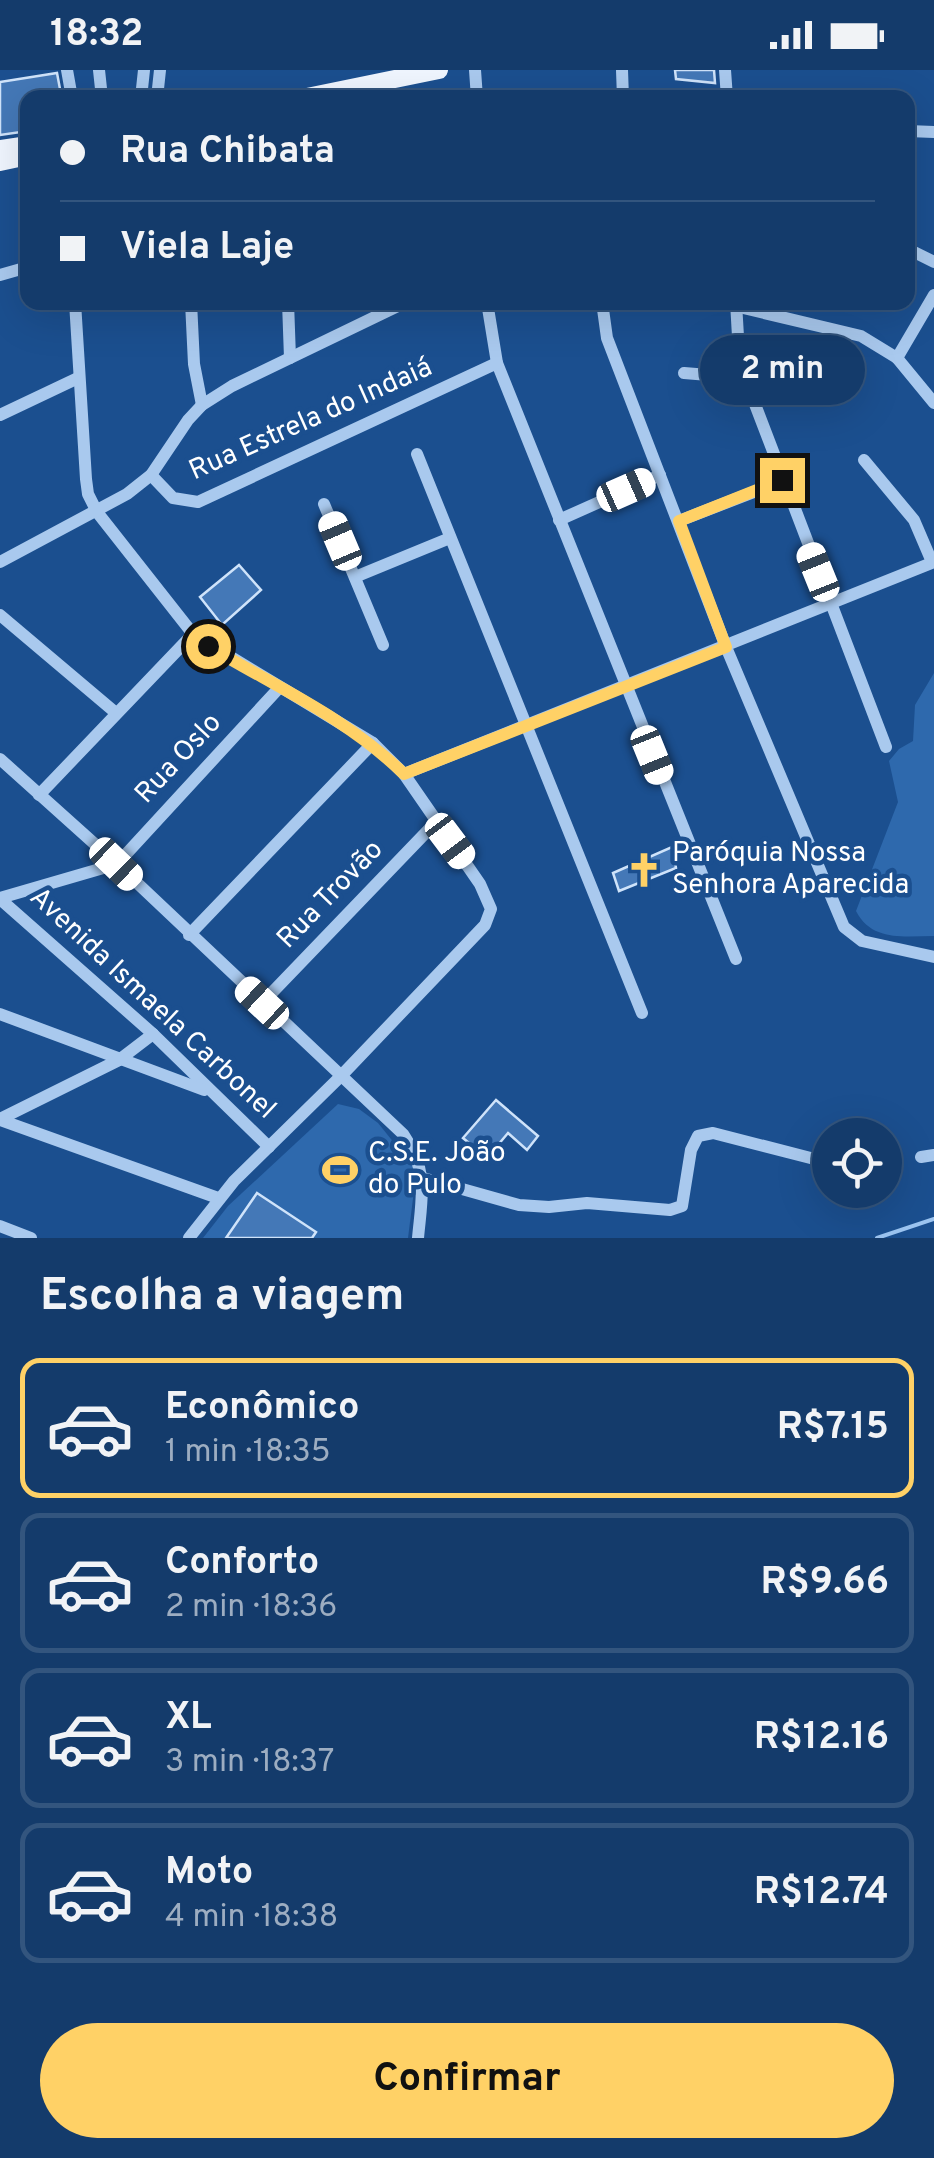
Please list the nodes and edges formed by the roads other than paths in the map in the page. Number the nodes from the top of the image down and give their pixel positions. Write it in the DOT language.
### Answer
graph roads {
  1 [pos="438,70"];
  2 [pos="374,90"];
  3 [pos="934,295"];
  4 [pos="75,310"];
  5 [pos="191,310"];
  6 [pos="288,310"];
  7 [pos="380,310"];
  8 [pos="489,310"];
  9 [pos="603,310"];
  10 [pos="737,310"];
  11 [pos="760,310"];
  12 [pos="290,358"];
  13 [pos="897,358"];
  14 [pos="497,363"];
  15 [pos="684,373"];
  16 [pos="78,378"];
  17 [pos="745,378"];
  18 [pos="934,403"];
  19 [pos="202,406"];
  20 [pos="0,414"];
  21 [pos="417,454"];
  22 [pos="864,460"];
  23 [pos="151,475"];
  24 [pos="660,476"];
  25 [pos="782,480"];
  26 [pos="324,504"];
  27 [pos="97,512"];
  28 [pos="559,520"];
  29 [pos="679,521"];
  30 [pos="450,538"];
  31 [pos="0,562"];
  32 [pos="933,562"];
  33 [pos="355,577"];
  34 [pos="831,603"];
  35 [pos="0,615"];
  36 [pos="193,634"];
  37 [pos="384,645"];
  38 [pos="726,647"];
  39 [pos="624,687"];
  40 [pos="279,688"];
  41 [pos="116,713"];
  42 [pos="524,726"];
  43 [pos="373,743"];
  44 [pos="886,747"];
  45 [pos="0,758"];
  46 [pos="404,774"];
  47 [pos="39,795"];
  48 [pos="436,822"];
  49 [pos="116,864"];
  50 [pos="0,898"];
  51 [pos="189,935"];
  52 [pos="934,956"];
  53 [pos="736,959"];
  54 [pos="262,1003"];
  55 [pos="642,1013"];
  56 [pos="0,1014"];
  57 [pos="153,1034"];
  58 [pos="118,1060"];
  59 [pos="340,1076"];
  60 [pos="211,1093"];
  61 [pos="0,1119"];
  62 [pos="269,1147"];
  63 [pos="812,1158"];
  64 [pos="423,1178"];
  65 [pos="218,1198"];
  66 [pos="0,1226"];
  67 [pos="31,1238"];
  68 [pos="189,1238"];
  69 [pos="418,1238"];
  1 -- 2 [label="main road"];
  3 -- 13 [label="street"];
  4 -- 16 [label="street"];
  5 -- 19 [label="street"];
  6 -- 12 [label="street"];
  7 -- 12 [label="street"];
  8 -- 14 [label="street"];
  9 -- 24 [label="street"];
  10 -- 17 [label="street"];
  11 -- 13 [label="street"];
  12 -- 19 [label="street"];
  13 -- 18 [label="street"];
  14 -- 23 [label="street, Rua Estrela do Indaiá"];
  14 -- 28 [label="street"];
  15 -- 17 [label="street"];
  16 -- 20 [label="street"];
  16 -- 27 [label="street"];
  17 -- 25 [label="street"];
  19 -- 23 [label="street"];
  21 -- 30 [label="street"];
  22 -- 32 [label="street"];
  23 -- 27 [label="street"];
  24 -- 28 [label="street"];
  24 -- 29 [label="street"];
  25 -- 29 [label="street"];
  25 -- 34 [label="street"];
  26 -- 33 [label="street"];
  27 -- 31 [label="street"];
  27 -- 36 [label="street"];
  28 -- 39 [label="street"];
  29 -- 38 [label="street"];
  30 -- 33 [label="street"];
  30 -- 42 [label="street"];
  32 -- 34 [label="street"];
  33 -- 37 [label="street"];
  34 -- 38 [label="street"];
  34 -- 44 [label="street"];
  35 -- 41 [label="street"];
  36 -- 40 [label="street"];
  36 -- 41 [label="street"];
  38 -- 39 [label="street"];
  38 -- 52 [label="street"];
  39 -- 42 [label="street"];
  39 -- 53 [label="street"];
  40 -- 43 [label="street"];
  40 -- 49 [label="street, Rua Oslo"];
  41 -- 47 [label="street"];
  42 -- 46 [label="street"];
  42 -- 55 [label="street"];
  43 -- 46 [label="street"];
  43 -- 51 [label="street"];
  45 -- 47 [label="street"];
  46 -- 48 [label="street"];
  47 -- 49 [label="street"];
  48 -- 54 [label="street, Rua Trovão"];
  48 -- 59 [label="street"];
  49 -- 50 [label="street"];
  49 -- 51 [label="street"];
  50 -- 57 [label="street, Avenida Ismaela Carbonel"];
  51 -- 54 [label="street"];
  54 -- 59 [label="street"];
  56 -- 58 [label="street"];
  57 -- 58 [label="street"];
  57 -- 60 [label="street, Avenida Ismaela Carbonel"];
  58 -- 60 [label="street"];
  58 -- 61 [label="street"];
  59 -- 62 [label="street"];
  59 -- 64 [label="street"];
  60 -- 62 [label="street, Avenida Ismaela Carbonel"];
  61 -- 65 [label="street"];
  62 -- 65 [label="street"];
  63 -- 64 [label="street"];
  64 -- 69 [label="street"];
  65 -- 68 [label="street"];
  66 -- 67 [label="street"];
}
